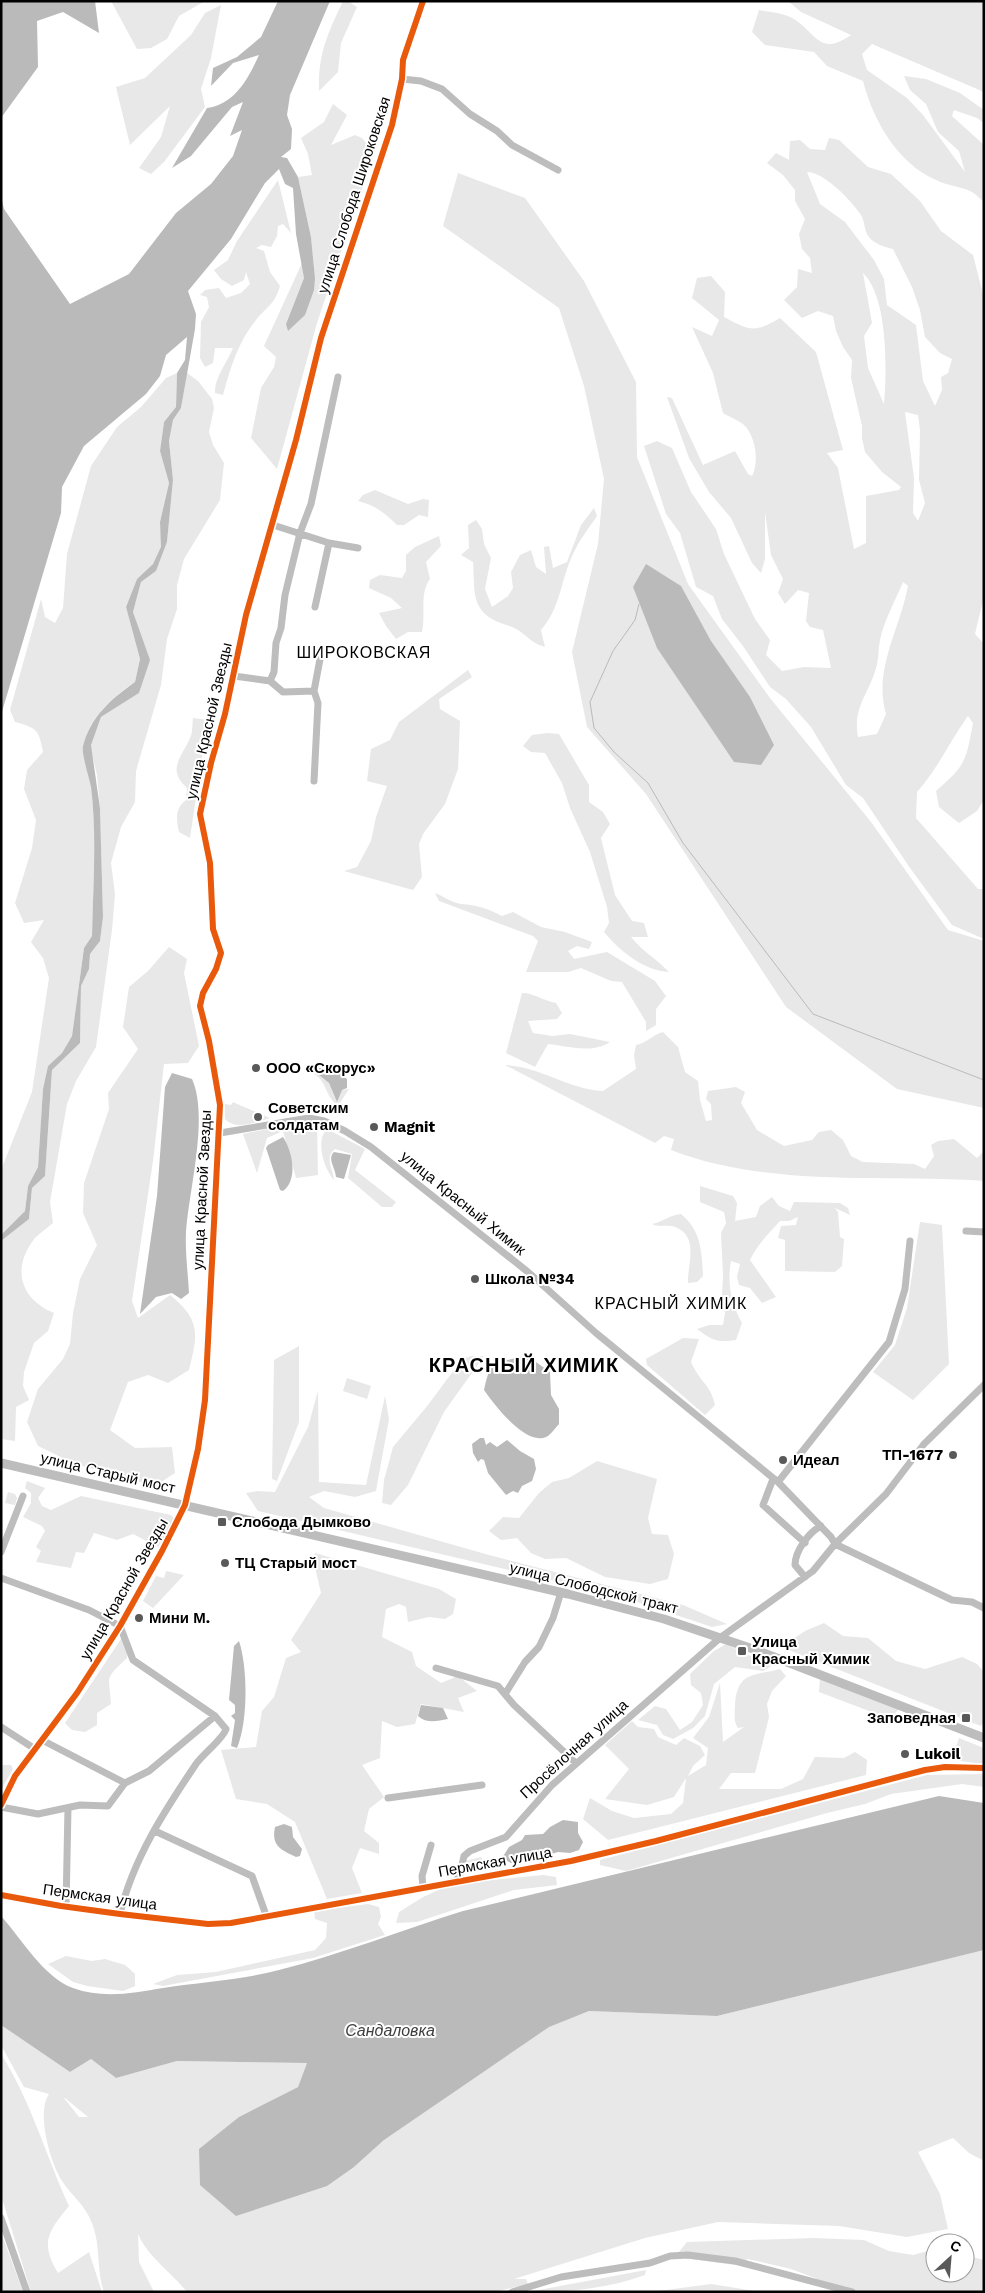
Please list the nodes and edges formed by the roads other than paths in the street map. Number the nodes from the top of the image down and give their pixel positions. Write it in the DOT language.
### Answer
graph roads {
  1 [pos="423,1"];
  2 [pos="402,79"];
  3 [pos="558,170"];
  4 [pos="321,338"];
  5 [pos="338,377"];
  6 [pos="273,525"];
  7 [pos="300,533"];
  8 [pos="329,543"];
  9 [pos="358,548"];
  10 [pos="315,607"];
  11 [pos="320,659"];
  12 [pos="234,676"];
  13 [pos="270,681"];
  14 [pos="314,691"];
  15 [pos="314,781"];
  16 [pos="220,1133"];
  17 [pos="966,1231"];
  18 [pos="984,1232"];
  19 [pos="910,1242"];
  20 [pos="984,1384"];
  21 [pos="1,1463"];
  22 [pos="776,1480"];
  23 [pos="23,1496"];
  24 [pos="185,1505"];
  25 [pos="821,1526"];
  26 [pos="805,1542"];
  27 [pos="835,1544"];
  28 [pos="1,1552"];
  29 [pos="805,1576"];
  30 [pos="1,1578"];
  31 [pos="561,1592"];
  32 [pos="984,1608"];
  33 [pos="120,1626"];
  34 [pos="721,1637"];
  35 [pos="436,1668"];
  36 [pos="505,1694"];
  37 [pos="215,1716"];
  38 [pos="1,1727"];
  39 [pos="983,1735"];
  40 [pos="42,1740"];
  41 [pos="35,1749"];
  42 [pos="576,1763"];
  43 [pos="984,1768"];
  44 [pos="125,1783"];
  45 [pos="482,1785"];
  46 [pos="388,1798"];
  47 [pos="1,1806"];
  48 [pos="68,1808"];
  49 [pos="155,1831"];
  50 [pos="431,1845"];
  51 [pos="456,1882"];
  52 [pos="423,1887"];
  53 [pos="2,1897"];
  54 [pos="66,1907"];
  55 [pos="120,1914"];
  56 [pos="266,1916"];
  57 [pos="1,2218"];
  58 [pos="27,2292"];
  59 [pos="512,2292"];
  60 [pos="852,2292"];
  1 -- 2 [label="street, улица Слобода Широковская"];
  2 -- 3 [label="street"];
  2 -- 4 [label="street, улица Слобода Широковская"];
  4 -- 6 [label="street, улица Красной Звезды"];
  5 -- 7 [label="street"];
  6 -- 7 [label="street"];
  6 -- 12 [label="street, улица Красной Звезды"];
  7 -- 8 [label="street"];
  7 -- 13 [label="street"];
  8 -- 9 [label="street"];
  8 -- 10 [label="street"];
  11 -- 14 [label="street"];
  12 -- 13 [label="street, улица Красной Звезды"];
  12 -- 16 [label="street, улица Красной Звезды"];
  13 -- 14 [label="street, улица Красной Звезды"];
  14 -- 15 [label="street"];
  16 -- 22 [label="street, улица Красный Химик"];
  16 -- 24 [label="street, улица Красной Звезды"];
  17 -- 18 [label="street"];
  19 -- 22 [label="street"];
  20 -- 27 [label="street, Просёлочная улица"];
  21 -- 24 [label="main road, улица Старый мост"];
  22 -- 25 [label="street, улица Красный Химик"];
  22 -- 26 [label="street"];
  23 -- 28 [label="street"];
  24 -- 31 [label="main road, улица Слободской тракт"];
  24 -- 33 [label="street, улица Красной Звезды"];
  25 -- 26 [label="street"];
  25 -- 27 [label="street, улица Красный Химик"];
  26 -- 29 [label="street"];
  27 -- 29 [label="street, Просёлочная улица"];
  27 -- 32 [label="street"];
  29 -- 34 [label="street, Просёлочная улица"];
  30 -- 33 [label="street"];
  31 -- 34 [label="main road, улица Слободской тракт"];
  31 -- 36 [label="street"];
  33 -- 37 [label="street"];
  33 -- 40 [label="street, улица Красной Звезды"];
  34 -- 39 [label="main road, улица Слободской тракт"];
  34 -- 42 [label="street, Просёлочная улица"];
  35 -- 36 [label="street"];
  36 -- 42 [label="street"];
  37 -- 44 [label="street"];
  37 -- 49 [label="street"];
  38 -- 41 [label="street"];
  40 -- 41 [label="street, улица Красной Звезды"];
  40 -- 44 [label="street"];
  41 -- 47 [label="street, улица Красной Звезды"];
  42 -- 51 [label="street, Просёлочная улица"];
  43 -- 51 [label="street, Пермская улица"];
  44 -- 48 [label="street"];
  45 -- 46 [label="street"];
  47 -- 48 [label="street"];
  48 -- 54 [label="street"];
  49 -- 55 [label="street"];
  49 -- 56 [label="street"];
  50 -- 52 [label="street"];
  51 -- 52 [label="street, Пермская улица"];
  52 -- 56 [label="street, Пермская улица"];
  53 -- 54 [label="street, Пермская улица"];
  54 -- 55 [label="street, Пермская улица"];
  55 -- 56 [label="street, Пермская улица"];
  57 -- 58 [label="street"];
  59 -- 60 [label="street"];
}
